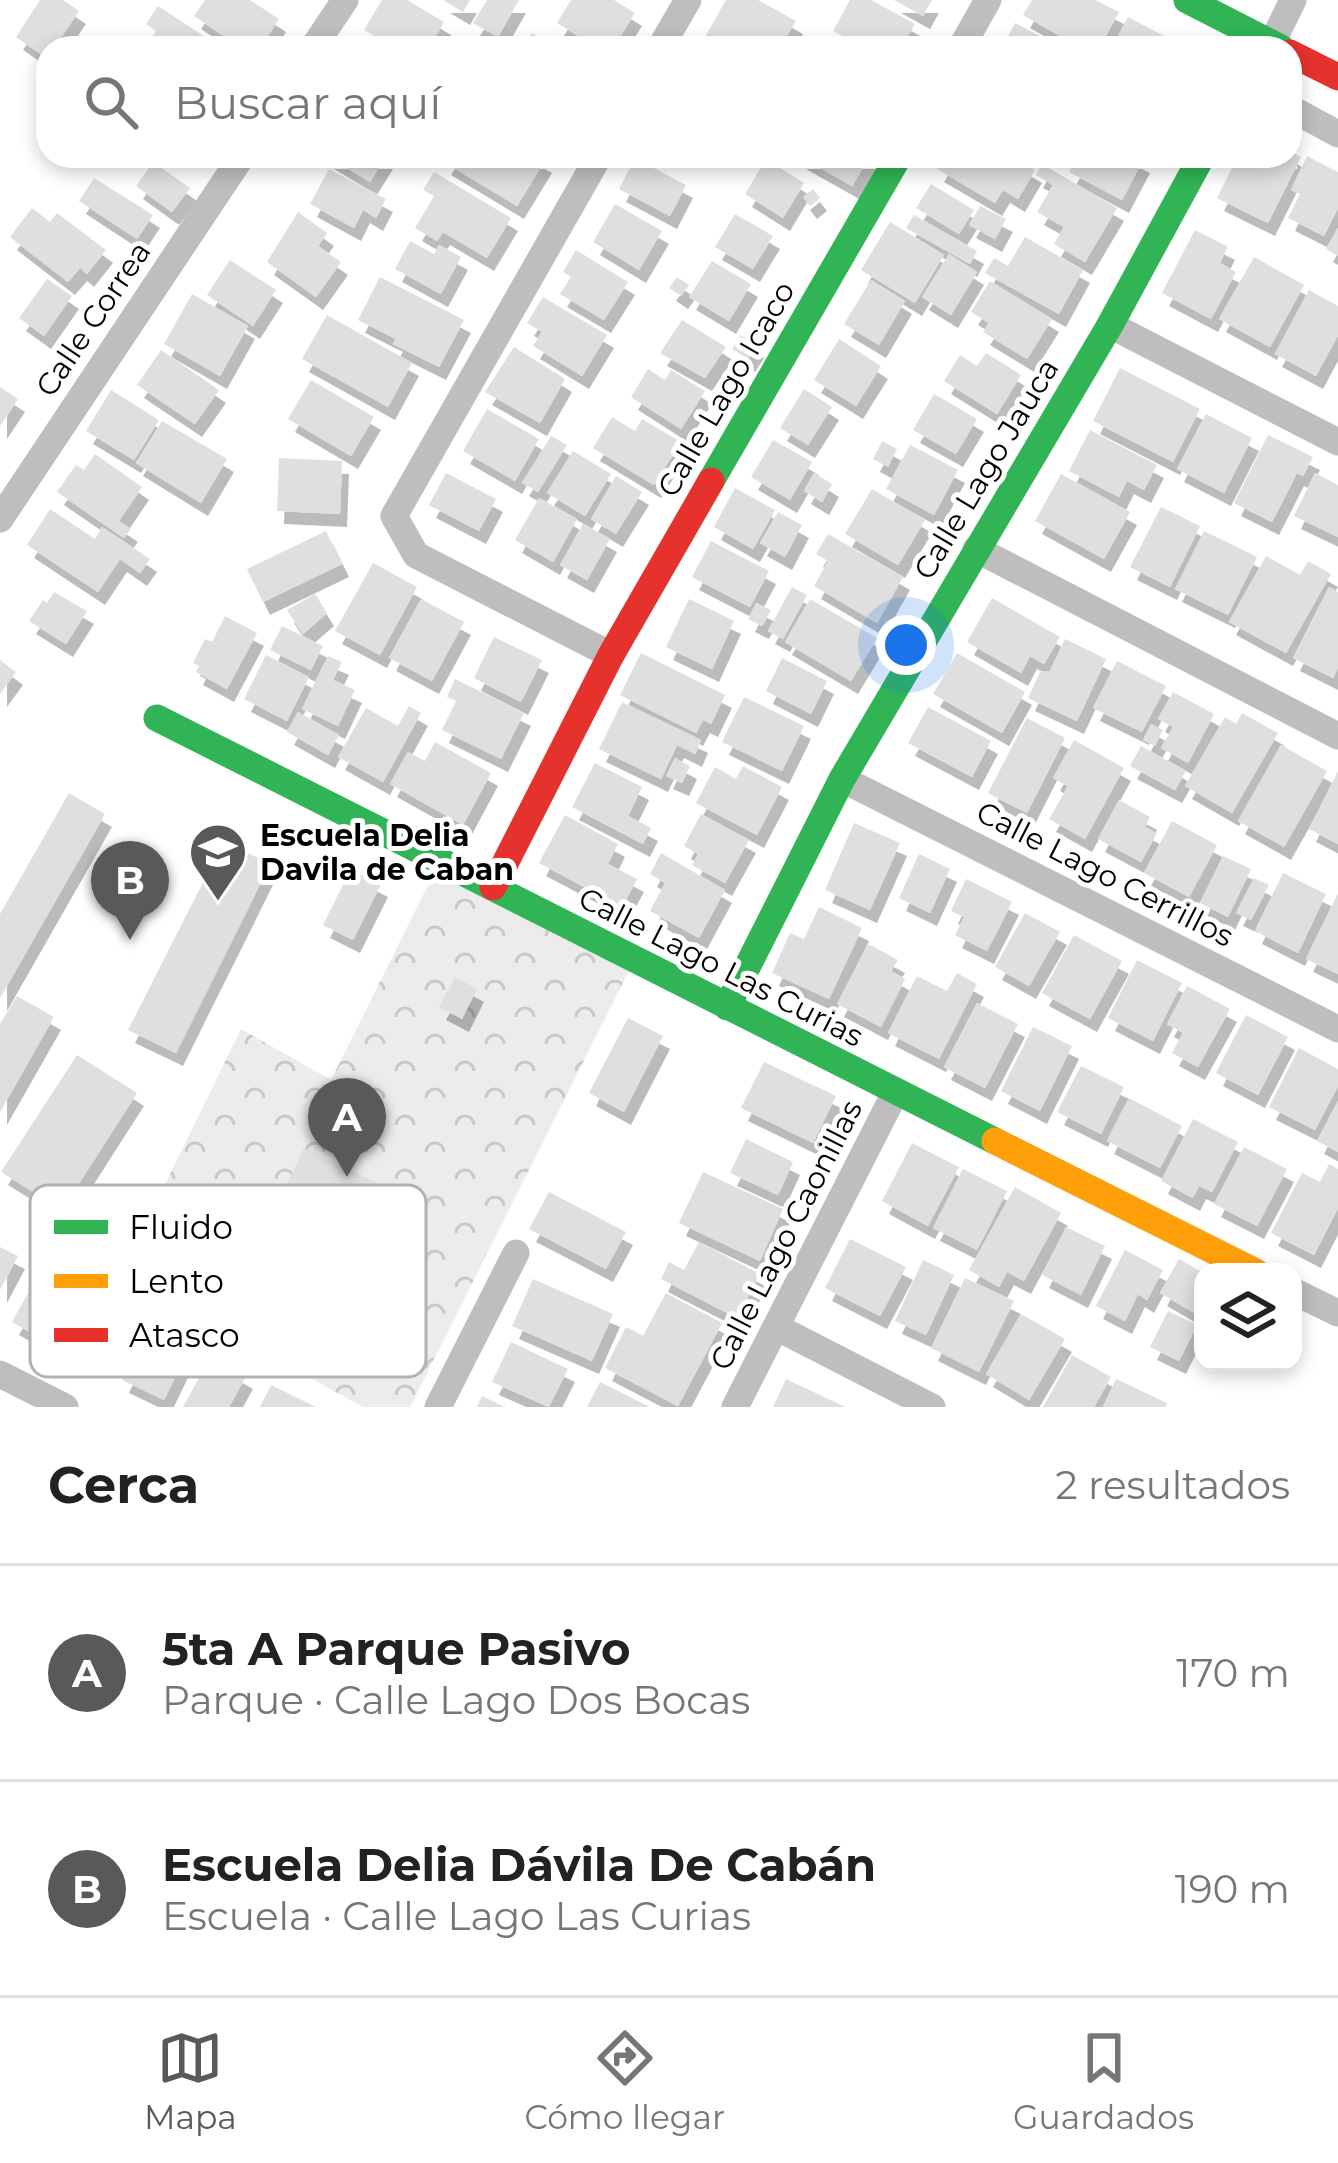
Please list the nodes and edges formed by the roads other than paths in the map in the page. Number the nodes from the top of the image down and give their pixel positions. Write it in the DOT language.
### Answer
graph roads {
  1 [pos="345,0"];
  2 [pos="688,0"];
  3 [pos="988,0"];
  4 [pos="1187,0"];
  5 [pos="1293,0"];
  6 [pos="1224,8"];
  7 [pos="321,36"];
  8 [pos="667,36"];
  9 [pos="968,36"];
  10 [pos="1264,36"];
  11 [pos="1284,36"];
  12 [pos="1302,59"];
  13 [pos="1338,77"];
  14 [pos="1302,114"];
  15 [pos="1338,134"];
  16 [pos="234,168"];
  17 [pos="592,168"];
  18 [pos="892,168"];
  19 [pos="1195,168"];
  20 [pos="1110,325"];
  21 [pos="1338,442"];
  22 [pos="0,520"];
  23 [pos="976,549"];
  24 [pos="611,656"];
  25 [pos="157,718"];
  26 [pos="1338,736"];
  27 [pos="842,779"];
  28 [pos="494,887"];
  29 [pos="727,1007"];
  30 [pos="1338,1029"];
  31 [pos="895,1093"];
  32 [pos="516,1253"];
  33 [pos="1238,1263"];
  34 [pos="1302,1295"];
  35 [pos="1338,1313"];
  36 [pos="776,1327"];
  37 [pos="0,1374"];
  38 [pos="65,1407"];
  39 [pos="438,1407"];
  40 [pos="735,1407"];
  41 [pos="932,1407"];
  1 -- 7 [label="street"];
  2 -- 8 [label="street"];
  3 -- 9 [label="street"];
  4 -- 6 [label="street"];
  5 -- 11 [label="street"];
  6 -- 10 [label="street"];
  12 -- 13 [label="street"];
  14 -- 15 [label="street"];
  16 -- 22 [label="street, Calle Correa"];
  17 -- 24 [label="street"];
  18 -- 24 [label="street, Calle Lago Icaco"];
  19 -- 20 [label="street, Calle Lago Jauca"];
  20 -- 21 [label="street"];
  20 -- 23 [label="street, Calle Lago Jauca"];
  23 -- 26 [label="street"];
  23 -- 27 [label="street, Calle Lago Jauca"];
  24 -- 28 [label="street, Calle Lago Icaco"];
  25 -- 28 [label="street, Calle Lago Las Curias"];
  27 -- 29 [label="street, Calle Lago Jauca"];
  27 -- 30 [label="street, Calle Lago Cerrillos"];
  28 -- 29 [label="street, Calle Lago Las Curias"];
  29 -- 31 [label="street, Calle Lago Las Curias"];
  31 -- 33 [label="street, Calle Lago Las Curias"];
  31 -- 36 [label="street, Calle Lago Caonillas"];
  32 -- 39 [label="street"];
  34 -- 35 [label="street"];
  36 -- 40 [label="street, Calle Lago Caonillas"];
  36 -- 41 [label="street"];
  37 -- 38 [label="street"];
}
